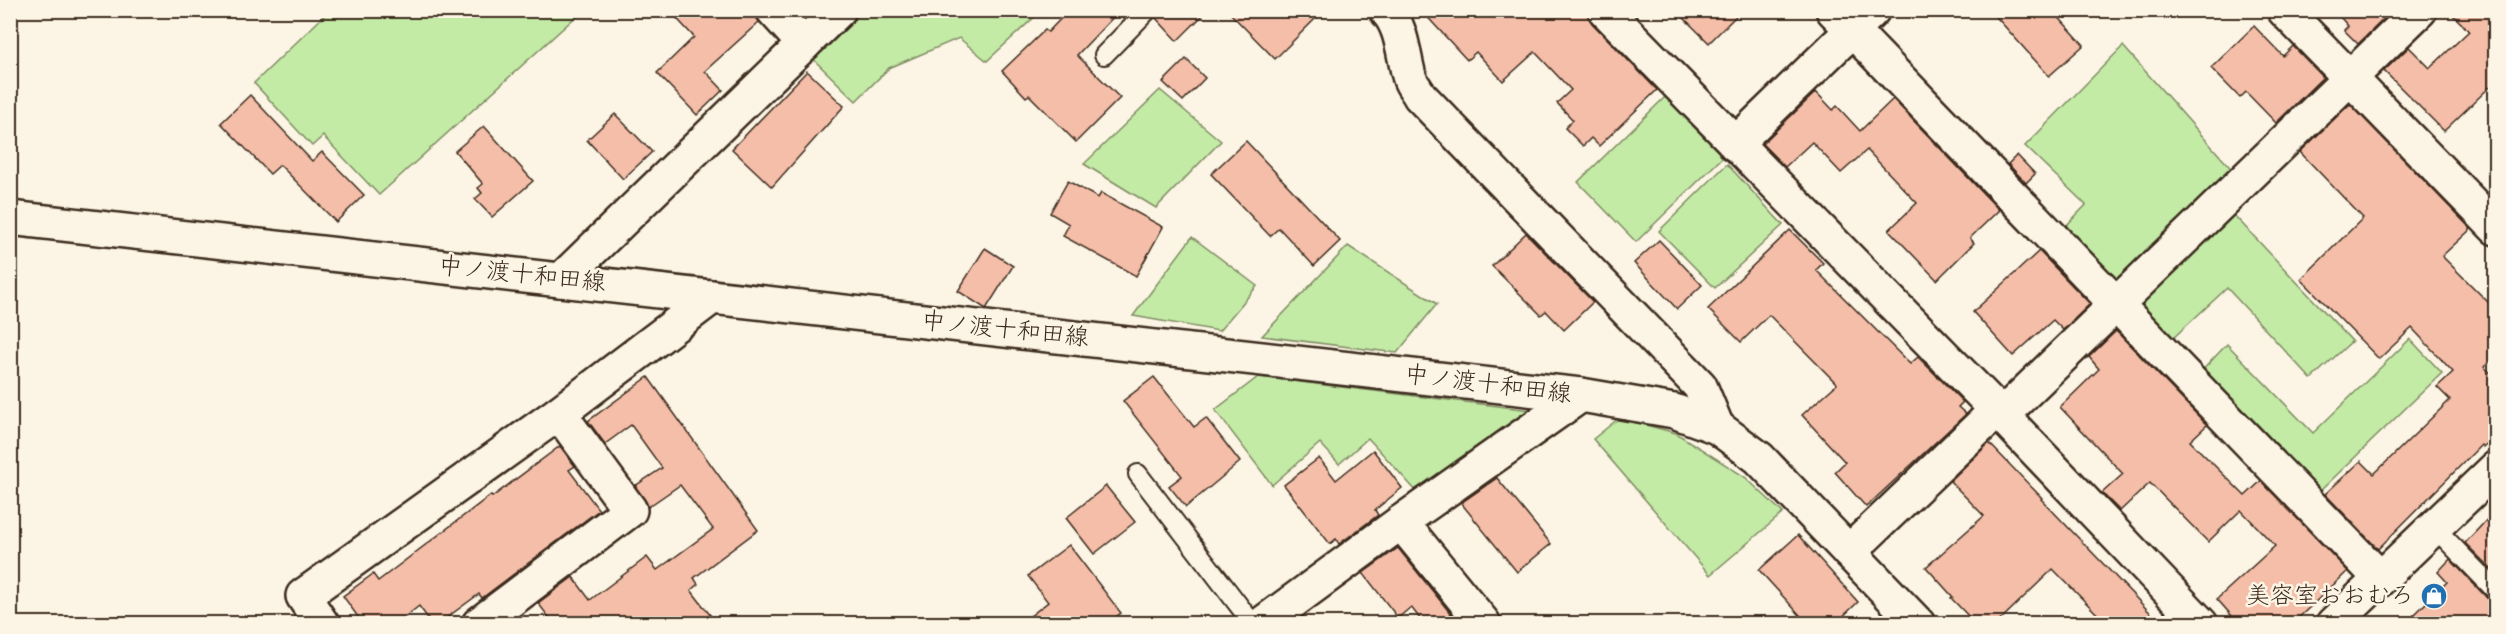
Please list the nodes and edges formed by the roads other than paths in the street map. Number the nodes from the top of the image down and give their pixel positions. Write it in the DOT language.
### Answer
graph roads {
  1 [pos="773,10"];
  2 [pos="839,10"];
  3 [pos="1148,10"];
  4 [pos="1386,10"];
  5 [pos="1605,10"];
  6 [pos="2284,10"];
  7 [pos="2420,10"];
  8 [pos="1853,17"];
  9 [pos="804,44"];
  10 [pos="1104,55"];
  11 [pos="2350,79"];
  12 [pos="1735,144"];
  13 [pos="10,218"];
  14 [pos="2496,228"];
  15 [pos="561,280"];
  16 [pos="712,297"];
  17 [pos="2117,306"];
  18 [pos="1581,395"];
  19 [pos="1999,412"];
  20 [pos="559,413"];
  21 [pos="1717,427"];
  22 [pos="2496,468"];
  23 [pos="1138,474"];
  24 [pos="1401,522"];
  25 [pos="2434,527"];
  26 [pos="1849,552"];
  27 [pos="2380,578"];
  28 [pos="2496,591"];
  29 [pos="322,624"];
  30 [pos="479,624"];
  31 [pos="1253,624"];
  32 [pos="1262,624"];
  33 [pos="1484,624"];
  34 [pos="1918,624"];
  35 [pos="2201,624"];
  36 [pos="2333,624"];
  1 -- 9 [label="street"];
  2 -- 9 [label="street"];
  3 -- 10 [label="lane"];
  4 -- 21 [label="street"];
  5 -- 12 [label="street"];
  6 -- 11 [label="street"];
  7 -- 11 [label="street"];
  8 -- 12 [label="street"];
  8 -- 17 [label="street"];
  9 -- 15 [label="street"];
  11 -- 14 [label="street"];
  11 -- 17 [label="street"];
  12 -- 19 [label="street"];
  13 -- 15 [label="street, 中ノ渡十和田線"];
  15 -- 16 [label="street, 中ノ渡十和田線"];
  16 -- 18 [label="street, 中ノ渡十和田線"];
  16 -- 20 [label="street"];
  17 -- 19 [label="street"];
  17 -- 27 [label="street"];
  18 -- 21 [label="street, 中ノ渡十和田線"];
  18 -- 24 [label="street"];
  19 -- 26 [label="street"];
  19 -- 35 [label="street"];
  20 -- 29 [label="street"];
  20 -- 30 [label="street"];
  21 -- 26 [label="street, 中ノ渡十和田線"];
  22 -- 25 [label="street"];
  23 -- 31 [label="lane"];
  24 -- 32 [label="street"];
  24 -- 33 [label="street"];
  25 -- 27 [label="street"];
  25 -- 28 [label="lane"];
  26 -- 34 [label="street, 中ノ渡十和田線"];
  27 -- 36 [label="street"];
}
